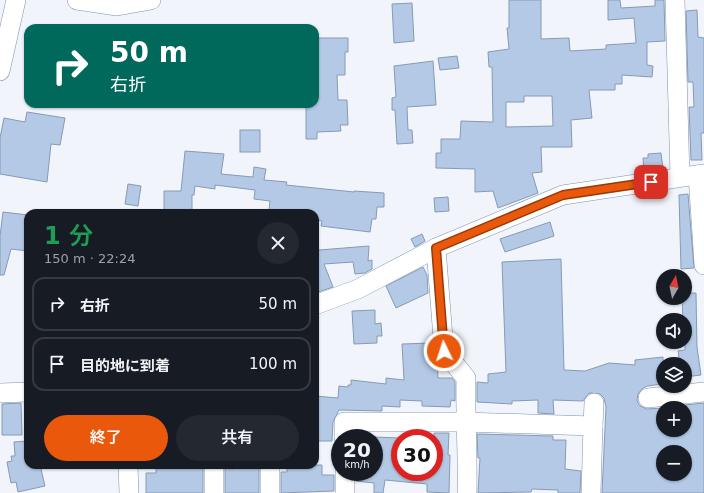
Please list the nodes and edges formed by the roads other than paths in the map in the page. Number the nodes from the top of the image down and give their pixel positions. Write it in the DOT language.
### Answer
graph roads {
  1 [pos="16,0"];
  2 [pos="77,0"];
  3 [pos="151,0"];
  4 [pos="675,0"];
  5 [pos="0,71"];
  6 [pos="694,175"];
  7 [pos="436,248"];
  8 [pos="704,265"];
  9 [pos="319,304"];
  10 [pos="24,392"];
  11 [pos="704,392"];
  12 [pos="0,393"];
  13 [pos="648,398"];
  14 [pos="594,403"];
  15 [pos="465,422"];
  16 [pos="593,426"];
  17 [pos="344,429"];
  18 [pos="128,469"];
  19 [pos="214,469"];
  20 [pos="270,469"];
  21 [pos="345,481"];
  22 [pos="129,493"];
  23 [pos="214,493"];
  24 [pos="270,493"];
  25 [pos="345,493"];
  26 [pos="467,493"];
  27 [pos="591,493"];
  1 -- 5 [label="street"];
  2 -- 3 [label="street"];
  4 -- 6 [label="street"];
  6 -- 7 [label="street"];
  6 -- 8 [label="street"];
  7 -- 9 [label="street"];
  7 -- 15 [label="street"];
  10 -- 12 [label="street"];
  11 -- 13 [label="street"];
  14 -- 16 [label="street"];
  15 -- 16 [label="street"];
  15 -- 17 [label="street"];
  15 -- 26 [label="street"];
  16 -- 27 [label="street"];
  18 -- 22 [label="street"];
  19 -- 23 [label="street"];
  20 -- 24 [label="street"];
  21 -- 25 [label="street"];
}
